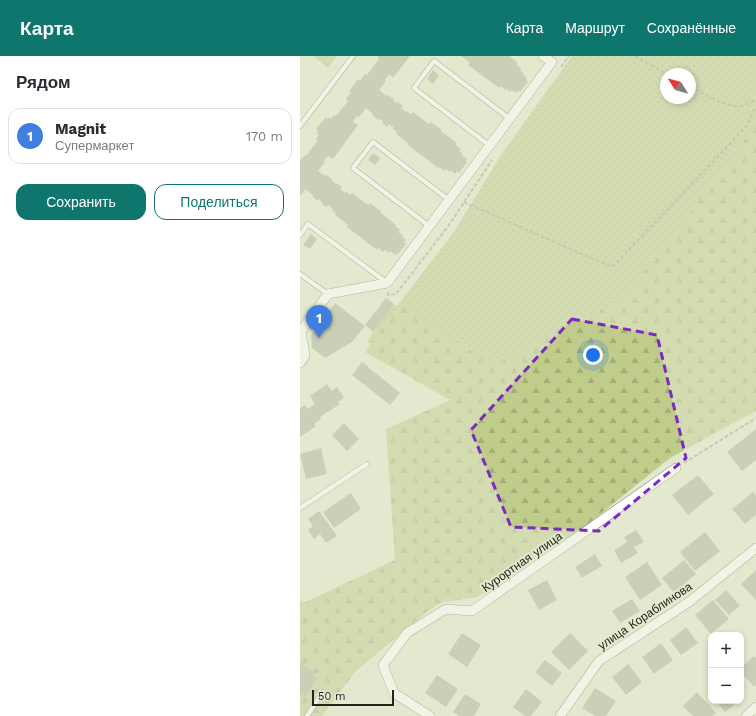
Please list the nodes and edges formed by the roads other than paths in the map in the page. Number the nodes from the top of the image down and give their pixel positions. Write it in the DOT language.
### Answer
graph roads {
  1 [pos="353,56"];
  2 [pos="543,56"];
  3 [pos="510,119"];
  4 [pos="300,126"];
  5 [pos="490,146"];
  6 [pos="449,200"];
  7 [pos="429,226"];
  8 [pos="300,235"];
  9 [pos="300,274"];
  10 [pos="387,283"];
  11 [pos="328,294"];
  12 [pos="301,330"];
  13 [pos="300,363"];
  14 [pos="367,464"];
  15 [pos="676,468"];
  16 [pos="300,508"];
  17 [pos="756,548"];
  18 [pos="324,692"];
  19 [pos="756,707"];
  20 [pos="307,716"];
  21 [pos="430,716"];
  22 [pos="560,716"];
  23 [pos="746,716"];
  1 -- 4 [label="lane"];
  2 -- 3 [label="street"];
  3 -- 5 [label="street"];
  3 -- 5 [label="lane"];
  5 -- 6 [label="street"];
  6 -- 7 [label="street"];
  6 -- 7 [label="lane"];
  7 -- 10 [label="street"];
  8 -- 10 [label="lane"];
  9 -- 11 [label="lane"];
  10 -- 11 [label="street"];
  11 -- 12 [label="street"];
  12 -- 13 [label="street"];
  14 -- 16 [label="lane"];
  15 -- 21 [label="street, Курортная улица"];
  17 -- 22 [label="street, улица Кораблинова"];
  18 -- 20 [label="lane"];
  19 -- 23 [label="street"];
}
